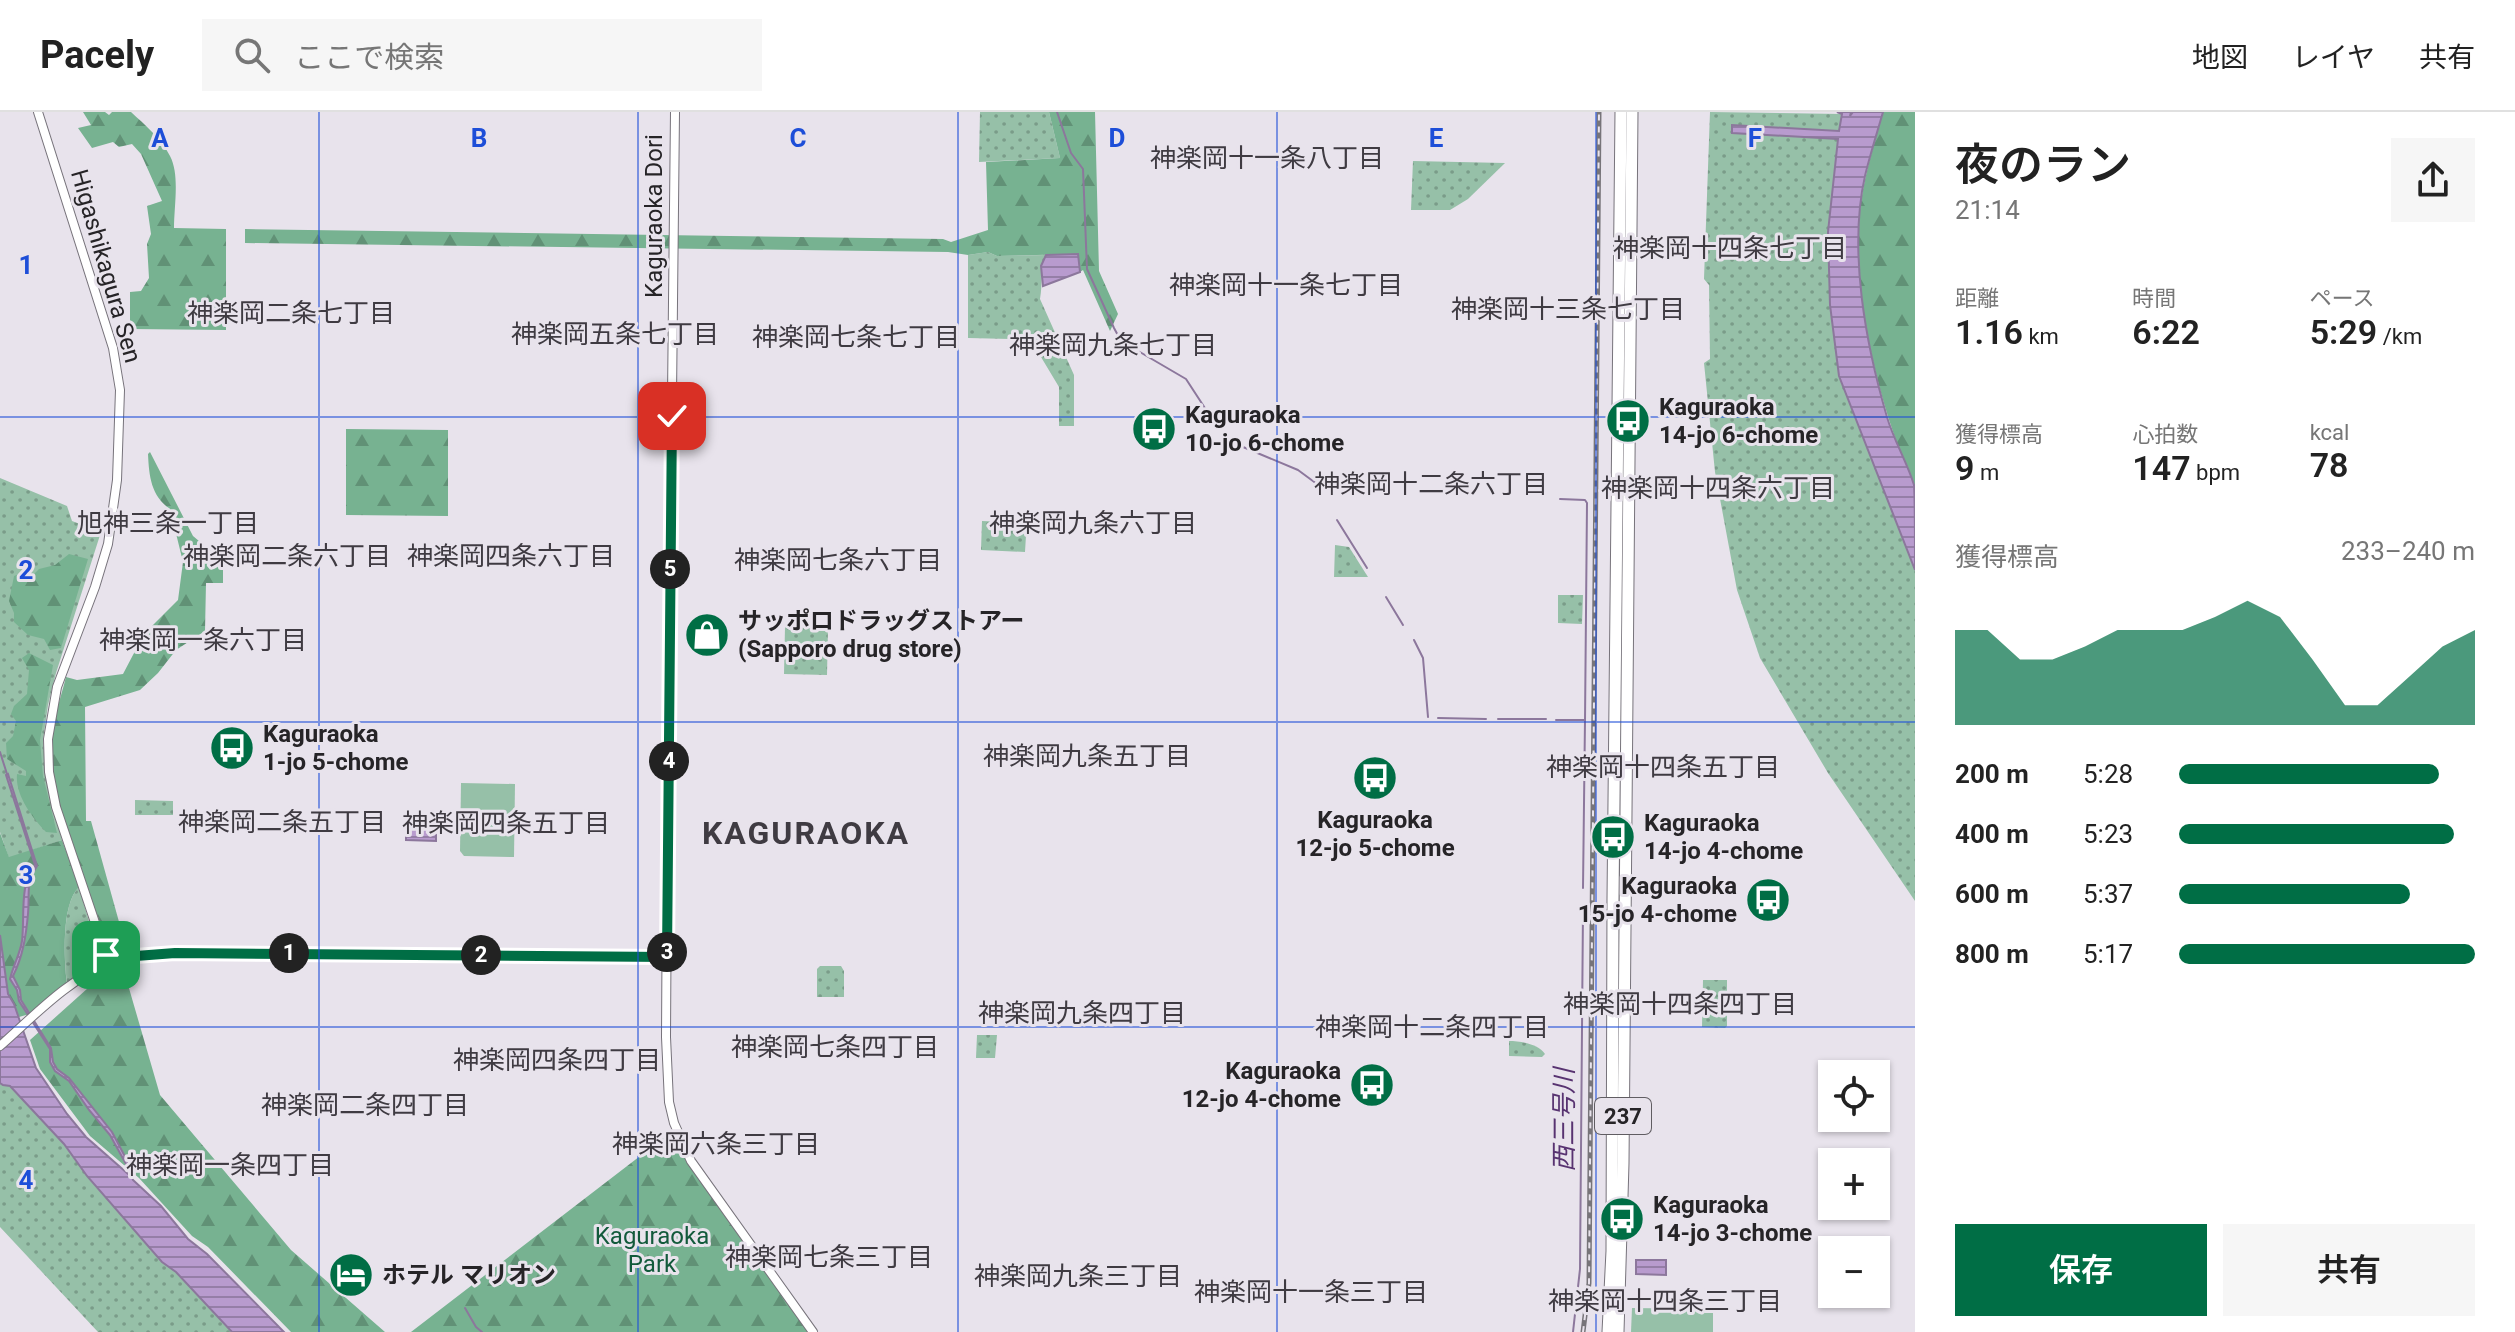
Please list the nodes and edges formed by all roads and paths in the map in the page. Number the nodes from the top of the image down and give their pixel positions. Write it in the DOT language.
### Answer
graph roads {
  1 [pos="38,112"];
  2 [pos="675,112"];
  3 [pos="1621,112"];
  4 [pos="1632,112"];
  5 [pos="1624,298"];
  6 [pos="667,957"];
  7 [pos="109,964"];
  8 [pos="0,1046"];
  9 [pos="813,1332"];
  10 [pos="1608,1332"];
  11 [pos="1618,1332"];
  1 -- 7 [label="street, Higashikagura Sen"];
  2 -- 6 [label="street, Kaguraoka Dori"];
  3 -- 5 [label="highway, 237"];
  4 -- 5 [label="highway, 237"];
  5 -- 10 [label="highway, 237"];
  5 -- 11 [label="highway, 237"];
  6 -- 7 [label="street"];
  6 -- 9 [label="street, Kaguraoka Dori"];
  7 -- 8 [label="street"];
}
